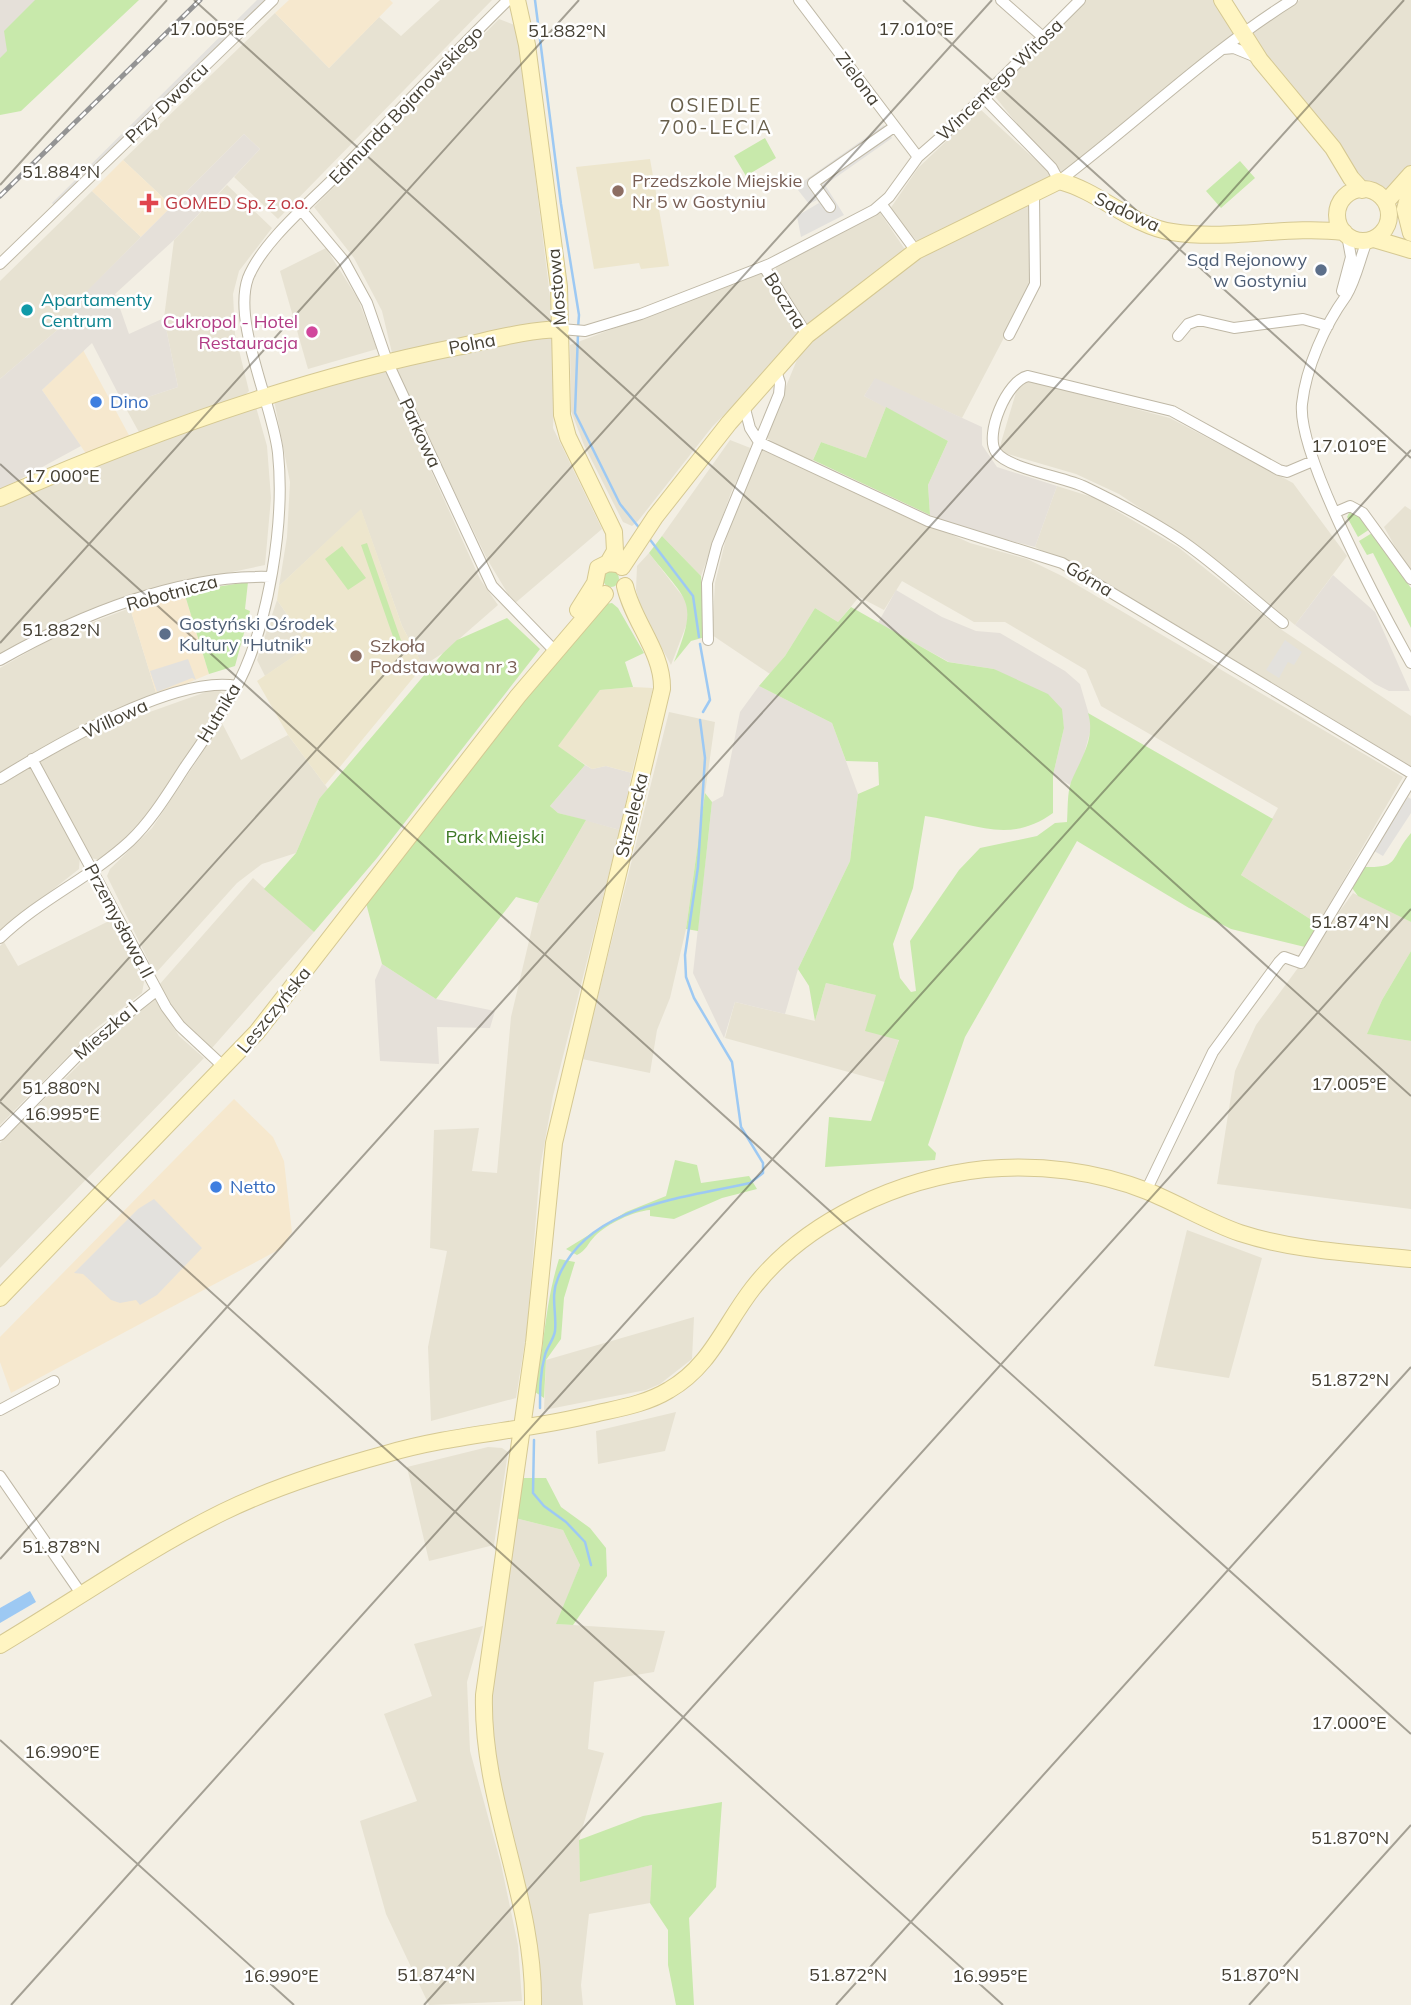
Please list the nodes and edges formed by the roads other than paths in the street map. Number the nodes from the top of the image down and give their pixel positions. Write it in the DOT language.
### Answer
graph roads {
  1 [pos="273,0"];
  2 [pos="508,0"];
  3 [pos="517,0"];
  4 [pos="799,0"];
  5 [pos="1001,0"];
  6 [pos="1080,0"];
  7 [pos="1223,0"];
  8 [pos="1292,0"];
  9 [pos="1244,30"];
  10 [pos="1044,38"];
  11 [pos="1223,49"];
  12 [pos="1260,60"];
  13 [pos="983,97"];
  14 [pos="894,127"];
  15 [pos="918,157"];
  16 [pos="1411,174"];
  17 [pos="1059,181"];
  18 [pos="1411,187"];
  19 [pos="1354,193"];
  20 [pos="1034,194"];
  21 [pos="1386,202"];
  22 [pos="882,205"];
  23 [pos="830,207"];
  24 [pos="302,211"];
  25 [pos="1388,223"];
  26 [pos="1343,229"];
  27 [pos="1411,233"];
  28 [pos="1371,240"];
  29 [pos="1411,243"];
  30 [pos="1411,250"];
  31 [pos="916,251"];
  32 [pos="0,264"];
  33 [pos="764,267"];
  34 [pos="1340,301"];
  35 [pos="1328,326"];
  36 [pos="564,330"];
  37 [pos="807,335"];
  38 [pos="1009,335"];
  39 [pos="1178,336"];
  40 [pos="387,361"];
  41 [pos="775,368"];
  42 [pos="266,397"];
  43 [pos="744,405"];
  44 [pos="729,423"];
  45 [pos="750,428"];
  46 [pos="759,442"];
  47 [pos="1313,461"];
  48 [pos="0,498"];
  49 [pos="1336,512"];
  50 [pos="614,532"];
  51 [pos="639,541"];
  52 [pos="615,565"];
  53 [pos="271,577"];
  54 [pos="1411,579"];
  55 [pos="610,590"];
  56 [pos="1283,623"];
  57 [pos="708,640"];
  58 [pos="551,647"];
  59 [pos="0,660"];
  60 [pos="1411,663"];
  61 [pos="237,686"];
  62 [pos="519,696"];
  63 [pos="32,759"];
  64 [pos="1411,773"];
  65 [pos="0,779"];
  66 [pos="1411,780"];
  67 [pos="93,870"];
  68 [pos="0,938"];
  69 [pos="156,991"];
  70 [pos="225,1069"];
  71 [pos="0,1135"];
  72 [pos="1146,1191"];
  73 [pos="1411,1259"];
  74 [pos="0,1298"];
  75 [pos="54,1381"];
  76 [pos="0,1410"];
  77 [pos="522,1429"];
  78 [pos="0,1476"];
  79 [pos="82,1595"];
  80 [pos="0,1644"];
  81 [pos="533,2005"];
  1 -- 32 [label="street, Przy Dworcu"];
  2 -- 24 [label="street, Edmunda Bojanowskiego"];
  3 -- 36 [label="street, Mostowa"];
  4 -- 14 [label="street, Zielona"];
  5 -- 10 [label="street"];
  6 -- 10 [label="street, Wincentego Witosa"];
  7 -- 9 [label="street"];
  8 -- 9 [label="street"];
  9 -- 11 [label="street"];
  9 -- 12 [label="street"];
  10 -- 13 [label="street, Wincentego Witosa"];
  11 -- 12 [label="street"];
  11 -- 17 [label="street"];
  12 -- 19 [label="street"];
  13 -- 15 [label="street, Wincentego Witosa"];
  13 -- 17 [label="street"];
  14 -- 15 [label="street, Zielona"];
  14 -- 23 [label="street"];
  15 -- 22 [label="street, Polna"];
  16 -- 21 [label="street"];
  17 -- 20 [label="street"];
  17 -- 26 [label="street, Sądowa"];
  18 -- 27 [label="street"];
  19 -- 21 [label="street"];
  19 -- 26 [label="street"];
  20 -- 31 [label="street"];
  20 -- 38 [label="street"];
  21 -- 25 [label="street"];
  22 -- 31 [label="street"];
  22 -- 33 [label="street, Polna"];
  24 -- 40 [label="street, Parkowa"];
  24 -- 42 [label="street, Edmunda Bojanowskiego"];
  25 -- 28 [label="street"];
  25 -- 29 [label="street"];
  26 -- 28 [label="street"];
  26 -- 34 [label="street"];
  28 -- 30 [label="street"];
  28 -- 34 [label="street"];
  31 -- 37 [label="street"];
  33 -- 36 [label="street, Polna"];
  33 -- 37 [label="street, Boczna"];
  34 -- 35 [label="street"];
  35 -- 39 [label="street"];
  35 -- 47 [label="street"];
  36 -- 40 [label="street, Polna"];
  36 -- 50 [label="street, Mostowa"];
  37 -- 41 [label="street"];
  40 -- 42 [label="street, Polna"];
  40 -- 58 [label="street, Parkowa"];
  41 -- 43 [label="street"];
  41 -- 46 [label="street"];
  42 -- 48 [label="street, Polna"];
  42 -- 53 [label="street, Hutnika"];
  43 -- 44 [label="street"];
  43 -- 45 [label="street"];
  44 -- 45 [label="street"];
  44 -- 51 [label="street"];
  45 -- 46 [label="street"];
  46 -- 57 [label="street"];
  46 -- 64 [label="street, Górna"];
  47 -- 49 [label="street"];
  47 -- 56 [label="street"];
  49 -- 54 [label="street"];
  49 -- 60 [label="street"];
  50 -- 51 [label="street"];
  50 -- 52 [label="street"];
  51 -- 52 [label="street"];
  52 -- 55 [label="street"];
  52 -- 55 [label="street"];
  53 -- 59 [label="street, Robotnicza"];
  53 -- 61 [label="street, Hutnika"];
  55 -- 58 [label="street, Leszczyńska"];
  55 -- 62 [label="street, Leszczyńska"];
  55 -- 77 [label="street, Strzelecka"];
  58 -- 62 [label="street, Leszczyńska"];
  61 -- 63 [label="street, Willowa"];
  61 -- 67 [label="street, Hutnika"];
  62 -- 70 [label="street, Leszczyńska"];
  63 -- 65 [label="street, Willowa"];
  63 -- 67 [label="street, Przemysława II"];
  66 -- 72 [label="street"];
  67 -- 68 [label="street, Hutnika"];
  67 -- 69 [label="street, Przemysława II"];
  69 -- 70 [label="street, Przemysława II"];
  69 -- 71 [label="street, Mieszka I"];
  70 -- 74 [label="street, Leszczyńska"];
  72 -- 73 [label="street"];
  72 -- 77 [label="street"];
  75 -- 76 [label="street"];
  77 -- 79 [label="street"];
  77 -- 81 [label="street, Strzelecka"];
  78 -- 79 [label="street"];
  79 -- 80 [label="street"];
}
